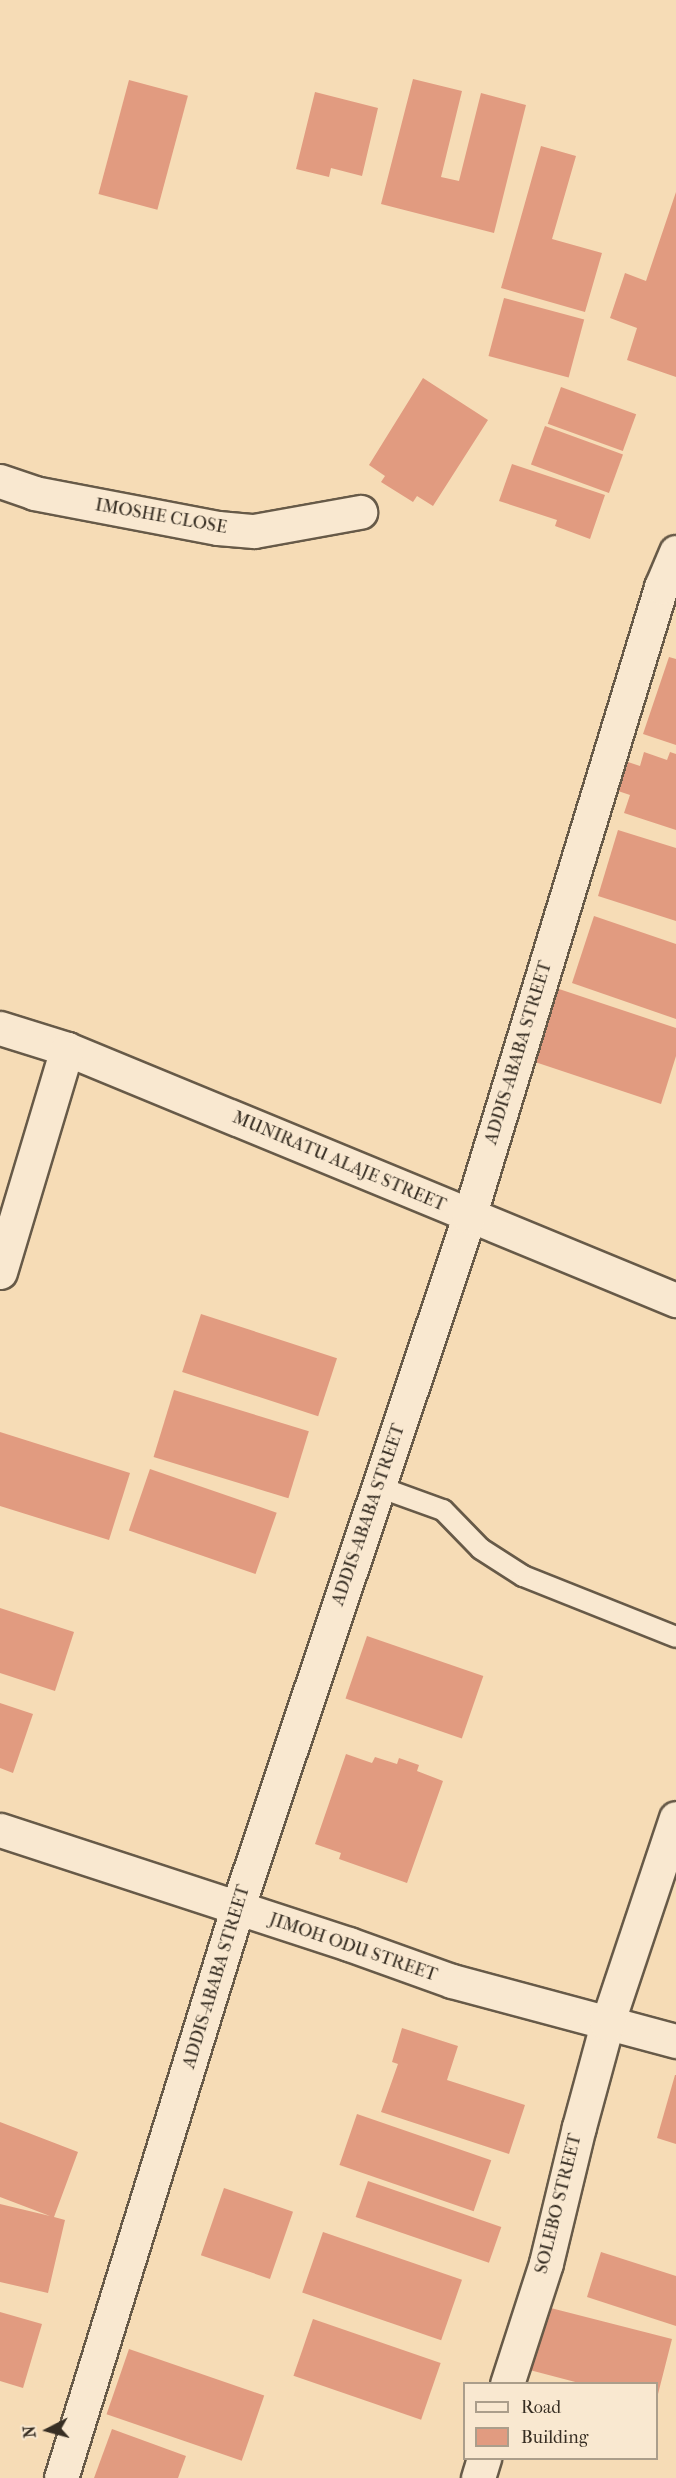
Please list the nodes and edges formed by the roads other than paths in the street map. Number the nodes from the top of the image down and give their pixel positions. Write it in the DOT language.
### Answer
graph roads {
  1 [pos="0,481"];
  2 [pos="360,512"];
  3 [pos="676,552"];
  4 [pos="0,1028"];
  5 [pos="67,1049"];
  6 [pos="469,1216"];
  7 [pos="0,1272"];
  8 [pos="676,1300"];
  9 [pos="379,1487"];
  10 [pos="676,1637"];
  11 [pos="676,1818"];
  12 [pos="0,1830"];
  13 [pos="237,1909"];
  14 [pos="607,2024"];
  15 [pos="676,2042"];
  16 [pos="508,2382"];
  17 [pos="483,2460"];
  18 [pos="61,2478"];
  19 [pos="478,2478"];
  1 -- 2 [label="street, IMOSHE CLOSE"];
  3 -- 6 [label="street, ADDIS-ABABA STREET"];
  4 -- 5 [label="street, MUNIRATU ALAJE STREET"];
  5 -- 6 [label="street, MUNIRATU ALAJE STREET"];
  5 -- 7 [label="street"];
  6 -- 8 [label="street, MUNIRATU ALAJE STREET"];
  6 -- 9 [label="street, ADDIS-ABABA STREET"];
  9 -- 10 [label="lane"];
  9 -- 13 [label="street, ADDIS-ABABA STREET"];
  11 -- 14 [label="street, SOLEBO STREET"];
  12 -- 13 [label="street, JIMOH ODU STREET"];
  13 -- 14 [label="street, JIMOH ODU STREET"];
  13 -- 18 [label="street, ADDIS-ABABA STREET"];
  14 -- 15 [label="street, JIMOH ODU STREET"];
  14 -- 16 [label="street, SOLEBO STREET"];
  17 -- 19 [label="street"];
}
